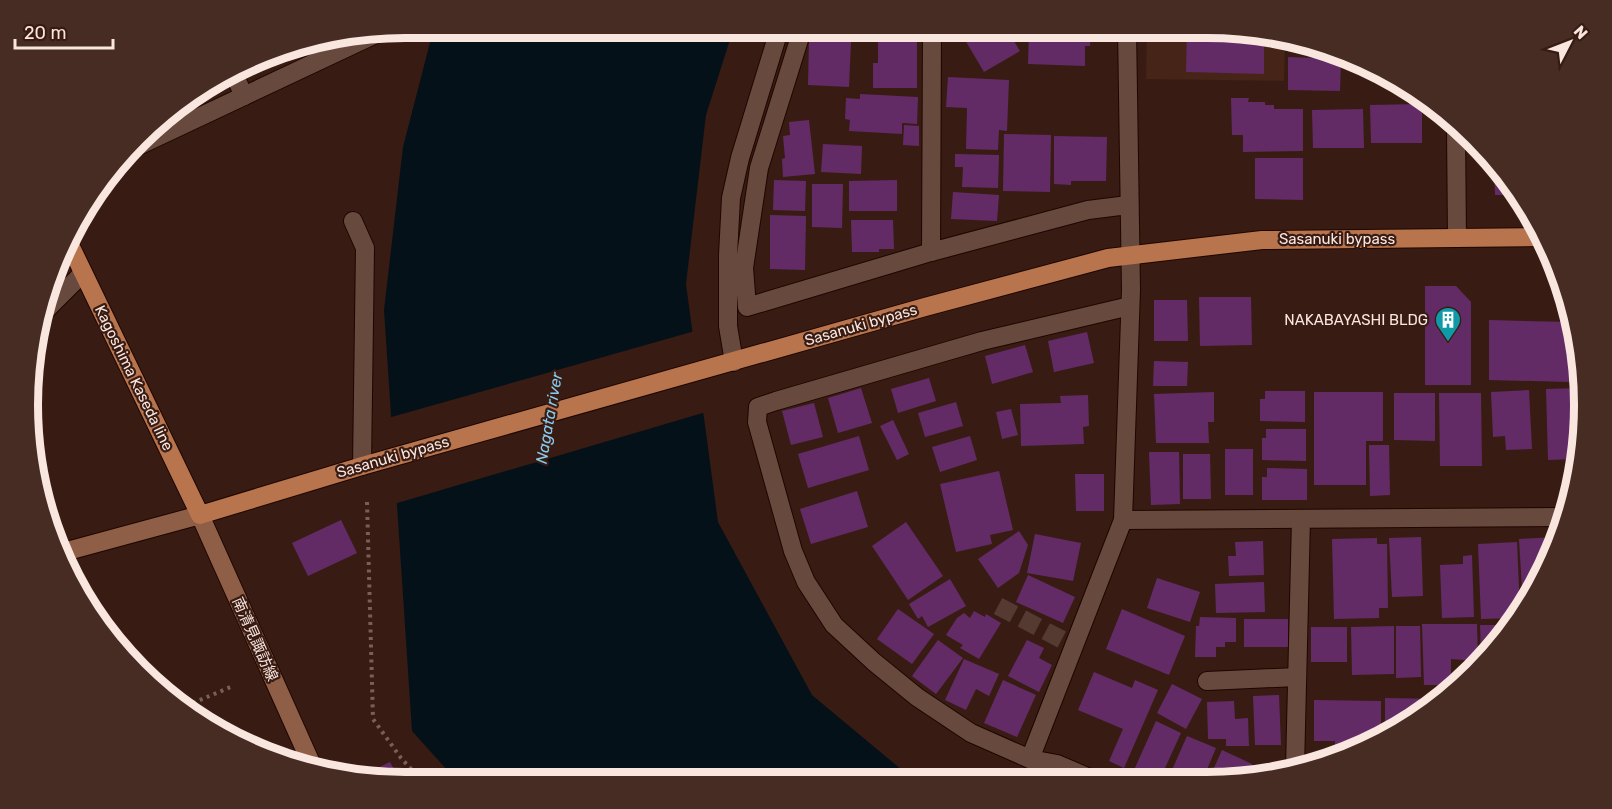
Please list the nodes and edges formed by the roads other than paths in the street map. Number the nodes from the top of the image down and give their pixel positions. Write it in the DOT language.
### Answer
graph roads {
  1 [pos="777,38"];
  2 [pos="800,38"];
  3 [pos="932,38"];
  4 [pos="1127,38"];
  5 [pos="362,40"];
  6 [pos="236,78"];
  7 [pos="244,96"];
  8 [pos="1456,135"];
  9 [pos="151,140"];
  10 [pos="1128,205"];
  11 [pos="353,221"];
  12 [pos="1534,237"];
  13 [pos="1457,238"];
  14 [pos="72,249"];
  15 [pos="931,252"];
  16 [pos="1131,254"];
  17 [pos="83,273"];
  18 [pos="52,303"];
  19 [pos="1130,306"];
  20 [pos="734,362"];
  21 [pos="362,466"];
  22 [pos="200,515"];
  23 [pos="1557,517"];
  24 [pos="1301,519"];
  25 [pos="1123,520"];
  26 [pos="68,551"];
  27 [pos="1297,677"];
  28 [pos="1207,681"];
  29 [pos="309,759"];
  30 [pos="1030,759"];
  31 [pos="1297,760"];
  32 [pos="1076,772"];
  1 -- 20 [label="street"];
  2 -- 15 [label="street"];
  3 -- 15 [label="street"];
  4 -- 10 [label="street"];
  5 -- 7 [label="street"];
  6 -- 7 [label="street"];
  7 -- 9 [label="street"];
  8 -- 13 [label="street"];
  10 -- 15 [label="street"];
  10 -- 16 [label="street"];
  11 -- 21 [label="street"];
  12 -- 13 [label="main road, Sasanuki bypass"];
  13 -- 16 [label="main road, Sasanuki bypass"];
  14 -- 17 [label="main road, Kagoshima Kaseda line"];
  16 -- 19 [label="street"];
  16 -- 20 [label="main road, Sasanuki bypass"];
  17 -- 18 [label="street"];
  17 -- 22 [label="main road, Kagoshima Kaseda line"];
  19 -- 25 [label="street"];
  19 -- 30 [label="street"];
  20 -- 21 [label="main road, Sasanuki bypass"];
  21 -- 22 [label="main road, Sasanuki bypass"];
  22 -- 26 [label="street"];
  22 -- 29 [label="street, 南清見諏訪線"];
  23 -- 24 [label="street"];
  24 -- 25 [label="street"];
  24 -- 27 [label="street"];
  25 -- 30 [label="street"];
  27 -- 28 [label="street"];
  27 -- 31 [label="street"];
  30 -- 32 [label="street"];
}
